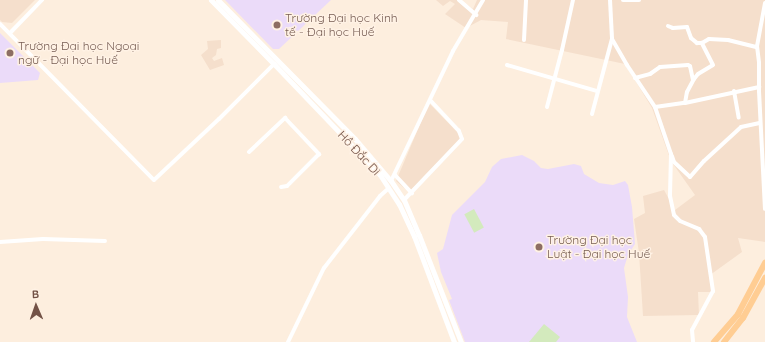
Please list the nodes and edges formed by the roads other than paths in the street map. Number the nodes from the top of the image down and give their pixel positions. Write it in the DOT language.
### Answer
graph roads {
  1 [pos="42,0"];
  2 [pos="211,0"];
  3 [pos="218,0"];
  4 [pos="459,0"];
  5 [pos="483,0"];
  6 [pos="526,0"];
  7 [pos="573,0"];
  8 [pos="610,0"];
  9 [pos="623,0"];
  10 [pos="639,0"];
  11 [pos="765,3"];
  12 [pos="476,15"];
  13 [pos="0,24"];
  14 [pos="668,26"];
  15 [pos="10,34"];
  16 [pos="524,40"];
  17 [pos="612,40"];
  18 [pos="702,43"];
  19 [pos="757,47"];
  20 [pos="274,64"];
  21 [pos="507,65"];
  22 [pos="635,78"];
  23 [pos="555,79"];
  24 [pos="693,80"];
  25 [pos="759,89"];
  26 [pos="597,91"];
  27 [pos="734,91"];
  28 [pos="765,92"];
  29 [pos="430,100"];
  30 [pos="685,103"];
  31 [pos="547,107"];
  32 [pos="655,107"];
  33 [pos="592,114"];
  34 [pos="739,118"];
  35 [pos="760,123"];
  36 [pos="249,152"];
  37 [pos="671,154"];
  38 [pos="395,175"];
  39 [pos="764,176"];
  40 [pos="391,181"];
  41 [pos="281,187"];
  42 [pos="389,188"];
  43 [pos="412,193"];
  44 [pos="404,200"];
  45 [pos="765,208"];
  46 [pos="105,241"];
  47 [pos="0,242"];
  48 [pos="765,263"];
  49 [pos="765,278"];
  50 [pos="288,342"];
  51 [pos="454,342"];
  52 [pos="461,342"];
  53 [pos="693,342"];
  54 [pos="714,342"];
  55 [pos="724,342"];
  1 -- 15 [label="street"];
  2 -- 20 [label="street, Hồ Đắc Di"];
  3 -- 40 [label="street, Hồ Đắc Di"];
  4 -- 12 [label="street"];
  5 -- 12 [label="street"];
  6 -- 16 [label="street"];
  7 -- 23 [label="street"];
  8 -- 17 [label="street"];
  9 -- 10 [label="street"];
  11 -- 19 [label="street"];
  12 -- 29 [label="street"];
  13 -- 15 [label="street"];
  14 -- 18 [label="street"];
  15 -- 20 [label="street"];
  17 -- 22 [label="street"];
  17 -- 26 [label="street"];
  18 -- 19 [label="street"];
  18 -- 24 [label="street"];
  19 -- 25 [label="street"];
  20 -- 42 [label="street, Hồ Đắc Di"];
  21 -- 23 [label="street"];
  22 -- 24 [label="street"];
  22 -- 32 [label="street"];
  23 -- 26 [label="street"];
  23 -- 31 [label="street"];
  24 -- 30 [label="street"];
  25 -- 27 [label="street"];
  25 -- 28 [label="street"];
  25 -- 35 [label="street"];
  26 -- 33 [label="street"];
  27 -- 30 [label="street"];
  27 -- 34 [label="street"];
  29 -- 38 [label="street"];
  29 -- 43 [label="street"];
  30 -- 32 [label="street"];
  32 -- 37 [label="street"];
  35 -- 37 [label="street"];
  35 -- 39 [label="street"];
  36 -- 41 [label="street"];
  37 -- 53 [label="street"];
  38 -- 40 [label="street"];
  38 -- 43 [label="street"];
  39 -- 45 [label="street"];
  40 -- 44 [label="street, Hồ Đắc Di"];
  42 -- 50 [label="street"];
  42 -- 51 [label="street, Hồ Đắc Di"];
  43 -- 44 [label="street"];
  44 -- 52 [label="street, Hồ Đắc Di"];
  46 -- 47 [label="street"];
  48 -- 54 [label="main road"];
  49 -- 55 [label="main road"];
}
